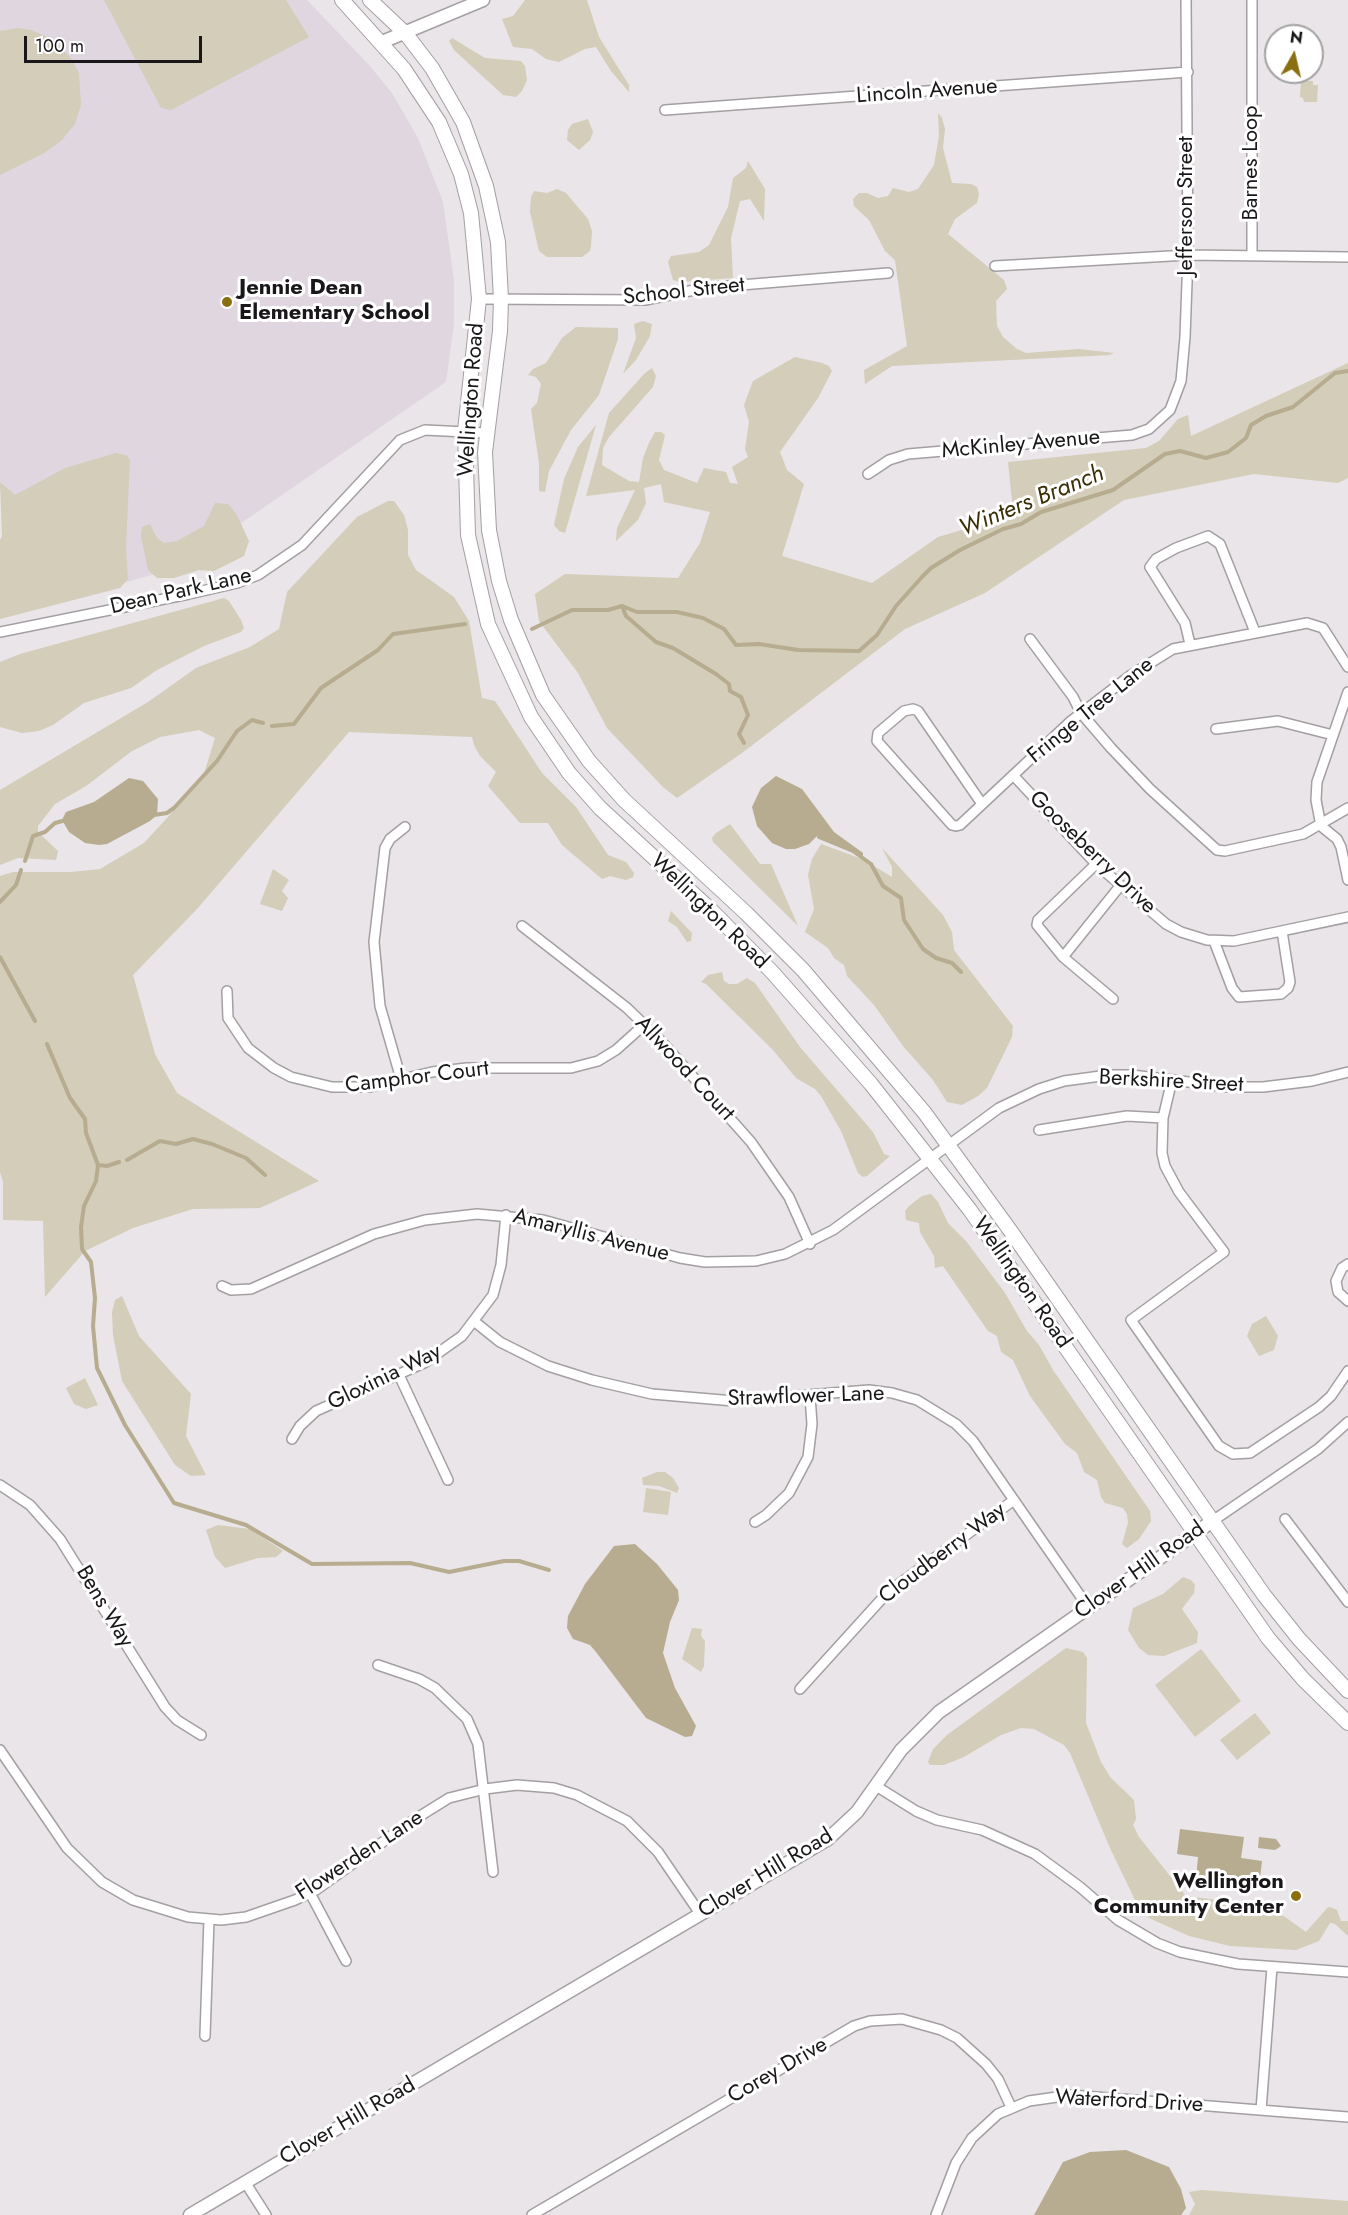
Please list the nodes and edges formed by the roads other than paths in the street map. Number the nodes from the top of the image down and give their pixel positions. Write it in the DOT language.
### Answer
graph roads {
  1 [pos="342,0"];
  2 [pos="370,0"];
  3 [pos="483,0"];
  4 [pos="1186,0"];
  5 [pos="1252,0"];
  6 [pos="406,34"];
  7 [pos="382,42"];
  8 [pos="1188,72"];
  9 [pos="665,110"];
  10 [pos="1252,254"];
  11 [pos="1188,255"];
  12 [pos="1348,257"];
  13 [pos="996,266"];
  14 [pos="888,273"];
  15 [pos="479,298"];
  16 [pos="501,298"];
  17 [pos="1170,410"];
  18 [pos="465,431"];
  19 [pos="486,433"];
  20 [pos="868,474"];
  21 [pos="0,632"];
  22 [pos="1255,632"];
  23 [pos="1030,639"];
  24 [pos="1190,644"];
  25 [pos="1348,667"];
  26 [pos="1348,692"];
  27 [pos="1081,714"];
  28 [pos="1216,729"];
  29 [pos="1333,735"];
  30 [pos="1013,776"];
  31 [pos="982,804"];
  32 [pos="1348,808"];
  33 [pos="405,826"];
  34 [pos="1321,826"];
  35 [pos="1095,864"];
  36 [pos="1348,880"];
  37 [pos="1120,886"];
  38 [pos="1348,917"];
  39 [pos="522,926"];
  40 [pos="1282,931"];
  41 [pos="1214,941"];
  42 [pos="1063,957"];
  43 [pos="227,991"];
  44 [pos="1113,999"];
  45 [pos="645,1024"];
  46 [pos="1348,1072"];
  47 [pos="401,1080"];
  48 [pos="1172,1080"];
  49 [pos="1163,1118"];
  50 [pos="1039,1130"];
  51 [pos="941,1152"];
  52 [pos="506,1215"];
  53 [pos="810,1244"];
  54 [pos="1348,1264"];
  55 [pos="222,1286"];
  56 [pos="1348,1301"];
  57 [pos="475,1322"];
  58 [pos="1348,1371"];
  59 [pos="399,1375"];
  60 [pos="810,1396"];
  61 [pos="1348,1422"];
  62 [pos="292,1439"];
  63 [pos="448,1480"];
  64 [pos="0,1485"];
  65 [pos="1014,1500"];
  66 [pos="1285,1519"];
  67 [pos="1214,1520"];
  68 [pos="755,1522"];
  69 [pos="1194,1533"];
  70 [pos="1348,1602"];
  71 [pos="1088,1607"];
  72 [pos="378,1665"];
  73 [pos="800,1689"];
  74 [pos="1348,1691"];
  75 [pos="1348,1723"];
  76 [pos="201,1735"];
  77 [pos="0,1750"];
  78 [pos="876,1786"];
  79 [pos="485,1789"];
  80 [pos="493,1872"];
  81 [pos="310,1893"];
  82 [pos="700,1915"];
  83 [pos="209,1920"];
  84 [pos="345,1961"];
  85 [pos="1272,1967"];
  86 [pos="1348,1972"];
  87 [pos="205,2036"];
  88 [pos="1011,2107"];
  89 [pos="1261,2110"];
  90 [pos="1348,2117"];
  91 [pos="245,2182"];
  92 [pos="190,2215"];
  93 [pos="266,2215"];
  94 [pos="531,2215"];
  95 [pos="936,2215"];
  1 -- 7 [label="main road, Wellington Road"];
  2 -- 6 [label="main road, Wellington Road"];
  3 -- 6 [label="street"];
  4 -- 8 [label="street, Jefferson Street"];
  5 -- 10 [label="street, Barnes Loop"];
  6 -- 7 [label="street"];
  6 -- 16 [label="main road, Wellington Road"];
  7 -- 15 [label="main road, Wellington Road"];
  8 -- 9 [label="street, Lincoln Avenue"];
  8 -- 11 [label="street, Jefferson Street"];
  10 -- 11 [label="street, Barnes Loop"];
  10 -- 12 [label="street, Barnes Loop"];
  11 -- 13 [label="street"];
  11 -- 17 [label="street, Jefferson Street"];
  14 -- 16 [label="street, School Street"];
  15 -- 16 [label="street, School Street"];
  15 -- 18 [label="main road, Wellington Road"];
  16 -- 19 [label="main road, Wellington Road"];
  17 -- 20 [label="street, McKinley Avenue"];
  18 -- 19 [label="street, Dean Park Lane"];
  18 -- 21 [label="street, Dean Park Lane"];
  18 -- 51 [label="main road, Wellington Road"];
  19 -- 51 [label="main road, Wellington Road"];
  22 -- 24 [label="street, Fringe Tree Lane"];
  22 -- 24 [label="street"];
  22 -- 25 [label="street, Fringe Tree Lane"];
  23 -- 27 [label="street"];
  24 -- 27 [label="street, Fringe Tree Lane"];
  26 -- 29 [label="street"];
  27 -- 30 [label="street, Fringe Tree Lane"];
  27 -- 34 [label="street"];
  28 -- 29 [label="street"];
  29 -- 34 [label="street"];
  30 -- 31 [label="street, Fringe Tree Lane"];
  30 -- 35 [label="street, Gooseberry Drive"];
  31 -- 31 [label="street, Fringe Tree Lane"];
  32 -- 34 [label="street"];
  33 -- 47 [label="street"];
  34 -- 36 [label="street"];
  35 -- 37 [label="street, Gooseberry Drive"];
  35 -- 42 [label="street"];
  37 -- 41 [label="street, Gooseberry Drive"];
  37 -- 42 [label="street"];
  38 -- 40 [label="street, Gooseberry Drive"];
  39 -- 45 [label="street, Allwood Court"];
  40 -- 41 [label="street, Gooseberry Drive"];
  40 -- 41 [label="street"];
  42 -- 44 [label="street"];
  43 -- 47 [label="street, Camphor Court"];
  45 -- 47 [label="street, Camphor Court"];
  45 -- 53 [label="street, Allwood Court"];
  46 -- 48 [label="street, Berkshire Street"];
  48 -- 49 [label="street"];
  48 -- 51 [label="street, Berkshire Street"];
  49 -- 50 [label="street"];
  49 -- 58 [label="street"];
  51 -- 53 [label="street, Amaryllis Avenue"];
  51 -- 67 [label="main road, Wellington Road"];
  51 -- 69 [label="main road, Wellington Road"];
  52 -- 53 [label="street, Amaryllis Avenue"];
  52 -- 55 [label="street, Amaryllis Avenue"];
  52 -- 57 [label="street, Gloxinia Way"];
  54 -- 56 [label="street"];
  57 -- 59 [label="street, Gloxinia Way"];
  57 -- 60 [label="street, Strawflower Lane"];
  59 -- 62 [label="street, Gloxinia Way"];
  59 -- 63 [label="street"];
  60 -- 65 [label="street, Strawflower Lane"];
  60 -- 68 [label="street"];
  61 -- 67 [label="street, Clover Hill Road"];
  64 -- 76 [label="street, Bens Way"];
  65 -- 71 [label="street, Strawflower Lane"];
  65 -- 73 [label="street, Cloudberry Way"];
  66 -- 70 [label="street"];
  67 -- 69 [label="street, Clover Hill Road"];
  67 -- 74 [label="main road, Wellington Road"];
  69 -- 71 [label="street, Clover Hill Road"];
  69 -- 75 [label="main road, Wellington Road"];
  71 -- 78 [label="street, Clover Hill Road"];
  72 -- 79 [label="street"];
  77 -- 83 [label="street, Flowerden Lane"];
  78 -- 82 [label="street, Clover Hill Road"];
  78 -- 85 [label="street"];
  79 -- 80 [label="street"];
  79 -- 81 [label="street, Flowerden Lane"];
  79 -- 82 [label="street, Flowerden Lane"];
  81 -- 83 [label="street, Flowerden Lane"];
  81 -- 84 [label="street"];
  82 -- 91 [label="street, Clover Hill Road"];
  83 -- 87 [label="street"];
  85 -- 86 [label="street"];
  85 -- 89 [label="street"];
  88 -- 89 [label="street, Waterford Drive"];
  88 -- 94 [label="street, Corey Drive"];
  88 -- 95 [label="street, Waterford Drive"];
  89 -- 90 [label="street, Waterford Drive"];
  91 -- 92 [label="street, Clover Hill Road"];
  91 -- 93 [label="street"];
}
